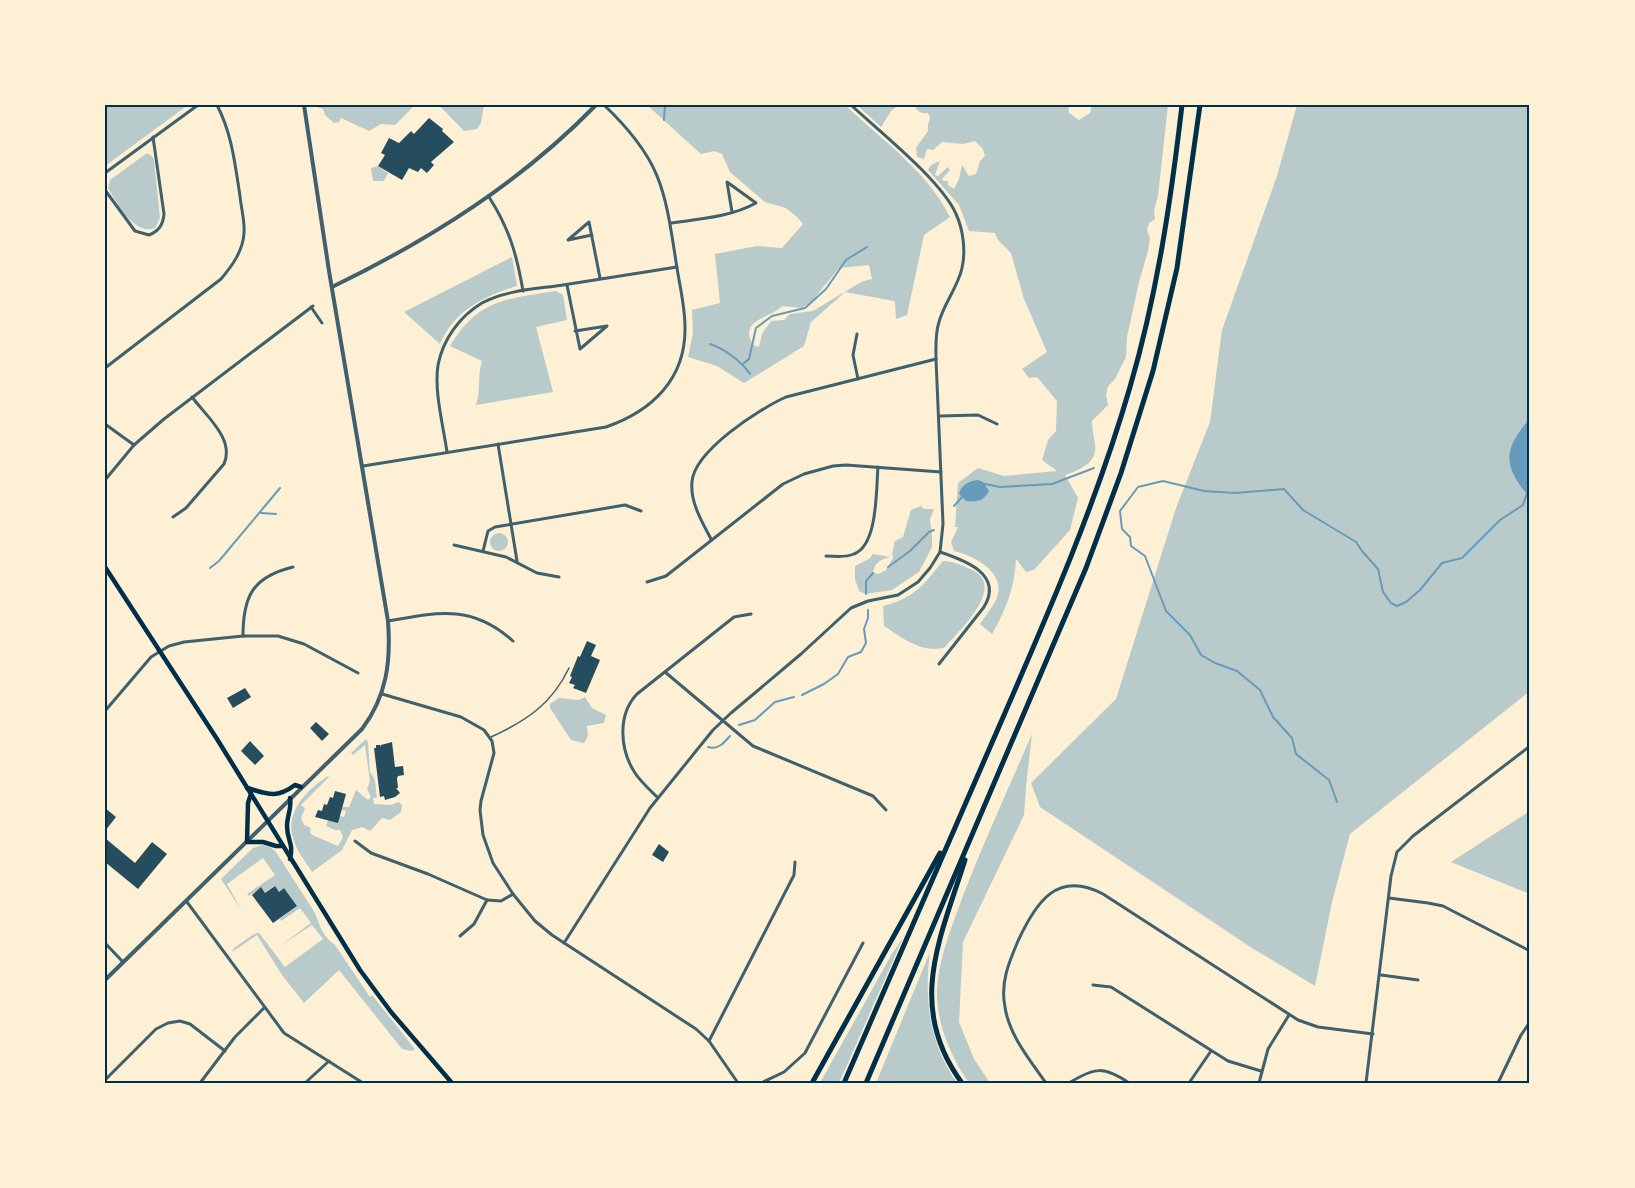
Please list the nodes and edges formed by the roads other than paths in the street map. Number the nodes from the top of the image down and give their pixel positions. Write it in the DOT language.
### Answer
graph roads {
  1 [pos="198,105"];
  2 [pos="217,105"];
  3 [pos="304,105"];
  4 [pos="596,105"];
  5 [pos="604,105"];
  6 [pos="851,105"];
  7 [pos="1182,105"];
  8 [pos="1200,105"];
  9 [pos="153,137"];
  10 [pos="105,173"];
  11 [pos="105,190"];
  12 [pos="489,197"];
  13 [pos="732,212"];
  14 [pos="671,223"];
  15 [pos="591,235"];
  16 [pos="676,267"];
  17 [pos="600,279"];
  18 [pos="567,285"];
  19 [pos="332,287"];
  20 [pos="522,291"];
  21 [pos="322,323"];
  22 [pos="575,331"];
  23 [pos="857,333"];
  24 [pos="936,359"];
  25 [pos="105,368"];
  26 [pos="858,379"];
  27 [pos="192,397"];
  28 [pos="939,416"];
  29 [pos="105,424"];
  30 [pos="996,424"];
  31 [pos="498,444"];
  32 [pos="134,445"];
  33 [pos="447,452"];
  34 [pos="362,466"];
  35 [pos="879,466"];
  36 [pos="941,472"];
  37 [pos="105,480"];
  38 [pos="641,511"];
  39 [pos="173,517"];
  40 [pos="512,524"];
  41 [pos="711,539"];
  42 [pos="454,545"];
  43 [pos="483,551"];
  44 [pos="940,552"];
  45 [pos="826,556"];
  46 [pos="517,561"];
  47 [pos="105,567"];
  48 [pos="293,567"];
  49 [pos="559,577"];
  50 [pos="647,582"];
  51 [pos="751,614"];
  52 [pos="388,621"];
  53 [pos="243,636"];
  54 [pos="513,641"];
  55 [pos="159,650"];
  56 [pos="939,664"];
  57 [pos="569,668"];
  58 [pos="665,672"];
  59 [pos="358,673"];
  60 [pos="382,694"];
  61 [pos="105,711"];
  62 [pos="722,720"];
  63 [pos="490,737"];
  64 [pos="1530,746"];
  65 [pos="302,787"];
  66 [pos="247,788"];
  67 [pos="251,794"];
  68 [pos="290,798"];
  69 [pos="658,798"];
  70 [pos="886,810"];
  71 [pos="267,821"];
  72 [pos="957,823"];
  73 [pos="975,829"];
  74 [pos="356,841"];
  75 [pos="247,842"];
  76 [pos="283,846"];
  77 [pos="290,859"];
  78 [pos="795,862"];
  79 [pos="513,894"];
  80 [pos="1389,898"];
  81 [pos="487,900"];
  82 [pos="187,902"];
  83 [pos="460,936"];
  84 [pos="105,943"];
  85 [pos="564,943"];
  86 [pos="863,943"];
  87 [pos="1530,951"];
  88 [pos="123,962"];
  89 [pos="1380,975"];
  90 [pos="105,980"];
  91 [pos="1418,980"];
  92 [pos="1093,985"];
  93 [pos="264,1008"];
  94 [pos="1289,1015"];
  95 [pos="1530,1022"];
  96 [pos="1373,1034"];
  97 [pos="709,1041"];
  98 [pos="225,1051"];
  99 [pos="1211,1051"];
  100 [pos="329,1061"];
  101 [pos="1261,1071"];
  102 [pos="105,1080"];
  103 [pos="200,1083"];
  104 [pos="305,1083"];
  105 [pos="363,1083"];
  106 [pos="452,1083"];
  107 [pos="738,1083"];
  108 [pos="761,1083"];
  109 [pos="812,1083"];
  110 [pos="844,1083"];
  111 [pos="866,1083"];
  112 [pos="962,1083"];
  113 [pos="1046,1083"];
  114 [pos="1069,1083"];
  115 [pos="1129,1083"];
  116 [pos="1189,1083"];
  117 [pos="1259,1083"];
  118 [pos="1366,1083"];
  119 [pos="1498,1083"];
  1 -- 9 [label="street"];
  2 -- 25 [label="street"];
  3 -- 19 [label="street"];
  4 -- 12 [label="street"];
  5 -- 14 [label="street"];
  6 -- 24 [label="street"];
  7 -- 72 [label="highway"];
  8 -- 73 [label="highway"];
  9 -- 10 [label="street"];
  9 -- 11 [label="street"];
  12 -- 19 [label="street"];
  12 -- 20 [label="street"];
  13 -- 13 [label="street"];
  13 -- 14 [label="street"];
  14 -- 16 [label="street"];
  15 -- 15 [label="street"];
  15 -- 17 [label="street"];
  16 -- 17 [label="street"];
  16 -- 31 [label="street"];
  17 -- 18 [label="street"];
  18 -- 20 [label="street"];
  18 -- 22 [label="street"];
  19 -- 34 [label="street"];
  20 -- 33 [label="street"];
  21 -- 27 [label="street"];
  22 -- 22 [label="street"];
  23 -- 26 [label="street"];
  24 -- 26 [label="street"];
  24 -- 28 [label="street"];
  26 -- 41 [label="street"];
  27 -- 32 [label="street"];
  27 -- 39 [label="street"];
  28 -- 30 [label="street"];
  28 -- 36 [label="street"];
  29 -- 32 [label="street"];
  31 -- 33 [label="street"];
  31 -- 40 [label="street"];
  32 -- 37 [label="street"];
  33 -- 34 [label="street"];
  34 -- 52 [label="street"];
  35 -- 36 [label="street"];
  35 -- 41 [label="street"];
  35 -- 45 [label="street"];
  36 -- 44 [label="street"];
  38 -- 40 [label="street"];
  40 -- 43 [label="street"];
  40 -- 46 [label="street"];
  41 -- 50 [label="street"];
  42 -- 43 [label="street"];
  43 -- 46 [label="street"];
  44 -- 56 [label="street"];
  44 -- 62 [label="street"];
  46 -- 49 [label="street"];
  47 -- 55 [label="main road"];
  48 -- 53 [label="street"];
  51 -- 58 [label="street"];
  52 -- 54 [label="street"];
  52 -- 60 [label="street"];
  53 -- 55 [label="street"];
  53 -- 59 [label="street"];
  55 -- 61 [label="street"];
  55 -- 66 [label="main road"];
  57 -- 63 [label="lane"];
  58 -- 62 [label="street"];
  58 -- 69 [label="street"];
  60 -- 63 [label="street"];
  60 -- 65 [label="street"];
  62 -- 69 [label="street"];
  62 -- 70 [label="street"];
  63 -- 79 [label="street"];
  64 -- 80 [label="street"];
  65 -- 66 [label="main road"];
  65 -- 68 [label="street"];
  66 -- 67 [label="main road"];
  67 -- 71 [label="main road"];
  67 -- 75 [label="main road"];
  68 -- 71 [label="street"];
  68 -- 77 [label="main road"];
  69 -- 85 [label="street"];
  71 -- 75 [label="street"];
  71 -- 76 [label="main road"];
  72 -- 109 [label="highway"];
  72 -- 110 [label="highway"];
  73 -- 111 [label="highway"];
  73 -- 112 [label="highway"];
  74 -- 81 [label="street"];
  75 -- 76 [label="main road"];
  75 -- 82 [label="street"];
  76 -- 77 [label="main road"];
  77 -- 106 [label="main road"];
  78 -- 97 [label="street"];
  79 -- 81 [label="street"];
  79 -- 85 [label="street"];
  80 -- 87 [label="street"];
  80 -- 89 [label="street"];
  81 -- 83 [label="street"];
  82 -- 88 [label="street"];
  82 -- 93 [label="street"];
  84 -- 88 [label="street"];
  85 -- 97 [label="street"];
  86 -- 108 [label="street"];
  88 -- 90 [label="street"];
  89 -- 91 [label="street"];
  89 -- 96 [label="street"];
  92 -- 99 [label="street"];
  93 -- 98 [label="street"];
  93 -- 100 [label="street"];
  94 -- 96 [label="street"];
  94 -- 101 [label="street"];
  94 -- 113 [label="street"];
  95 -- 119 [label="street"];
  96 -- 118 [label="street"];
  97 -- 107 [label="street"];
  98 -- 102 [label="street"];
  98 -- 103 [label="street"];
  99 -- 101 [label="street"];
  99 -- 116 [label="street"];
  100 -- 104 [label="street"];
  100 -- 105 [label="street"];
  101 -- 117 [label="street"];
  114 -- 115 [label="street"];
}
